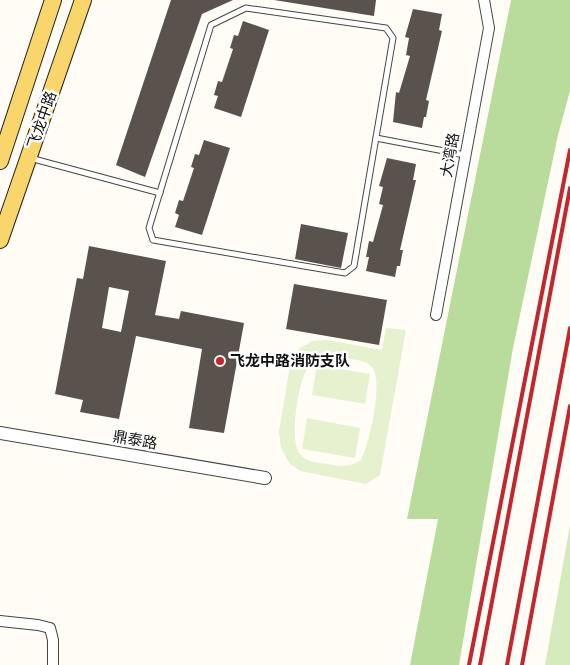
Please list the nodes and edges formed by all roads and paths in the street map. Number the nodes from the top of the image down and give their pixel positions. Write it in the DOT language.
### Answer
graph roads {
  1 [pos="53,0"];
  2 [pos="83,0"];
  3 [pos="484,0"];
  4 [pos="376,138"];
  5 [pos="465,155"];
  6 [pos="1,156"];
  7 [pos="28,158"];
  8 [pos="160,193"];
  9 [pos="0,240"];
  10 [pos="436,315"];
  11 [pos="0,433"];
  12 [pos="265,478"];
  13 [pos="0,622"];
  14 [pos="53,665"];
  1 -- 6 [label="main road, 飞龙中路"];
  2 -- 7 [label="main road, 飞龙中路"];
  3 -- 5 [label="street, 大湾路"];
  4 -- 5 [label="lane"];
  4 -- 8 [label="lane"];
  4 -- 8 [label="lane"];
  5 -- 10 [label="street, 大湾路"];
  7 -- 8 [label="lane"];
  7 -- 9 [label="main road, 飞龙中路"];
  11 -- 12 [label="street, 鼎泰路"];
  13 -- 14 [label="street"];
}
